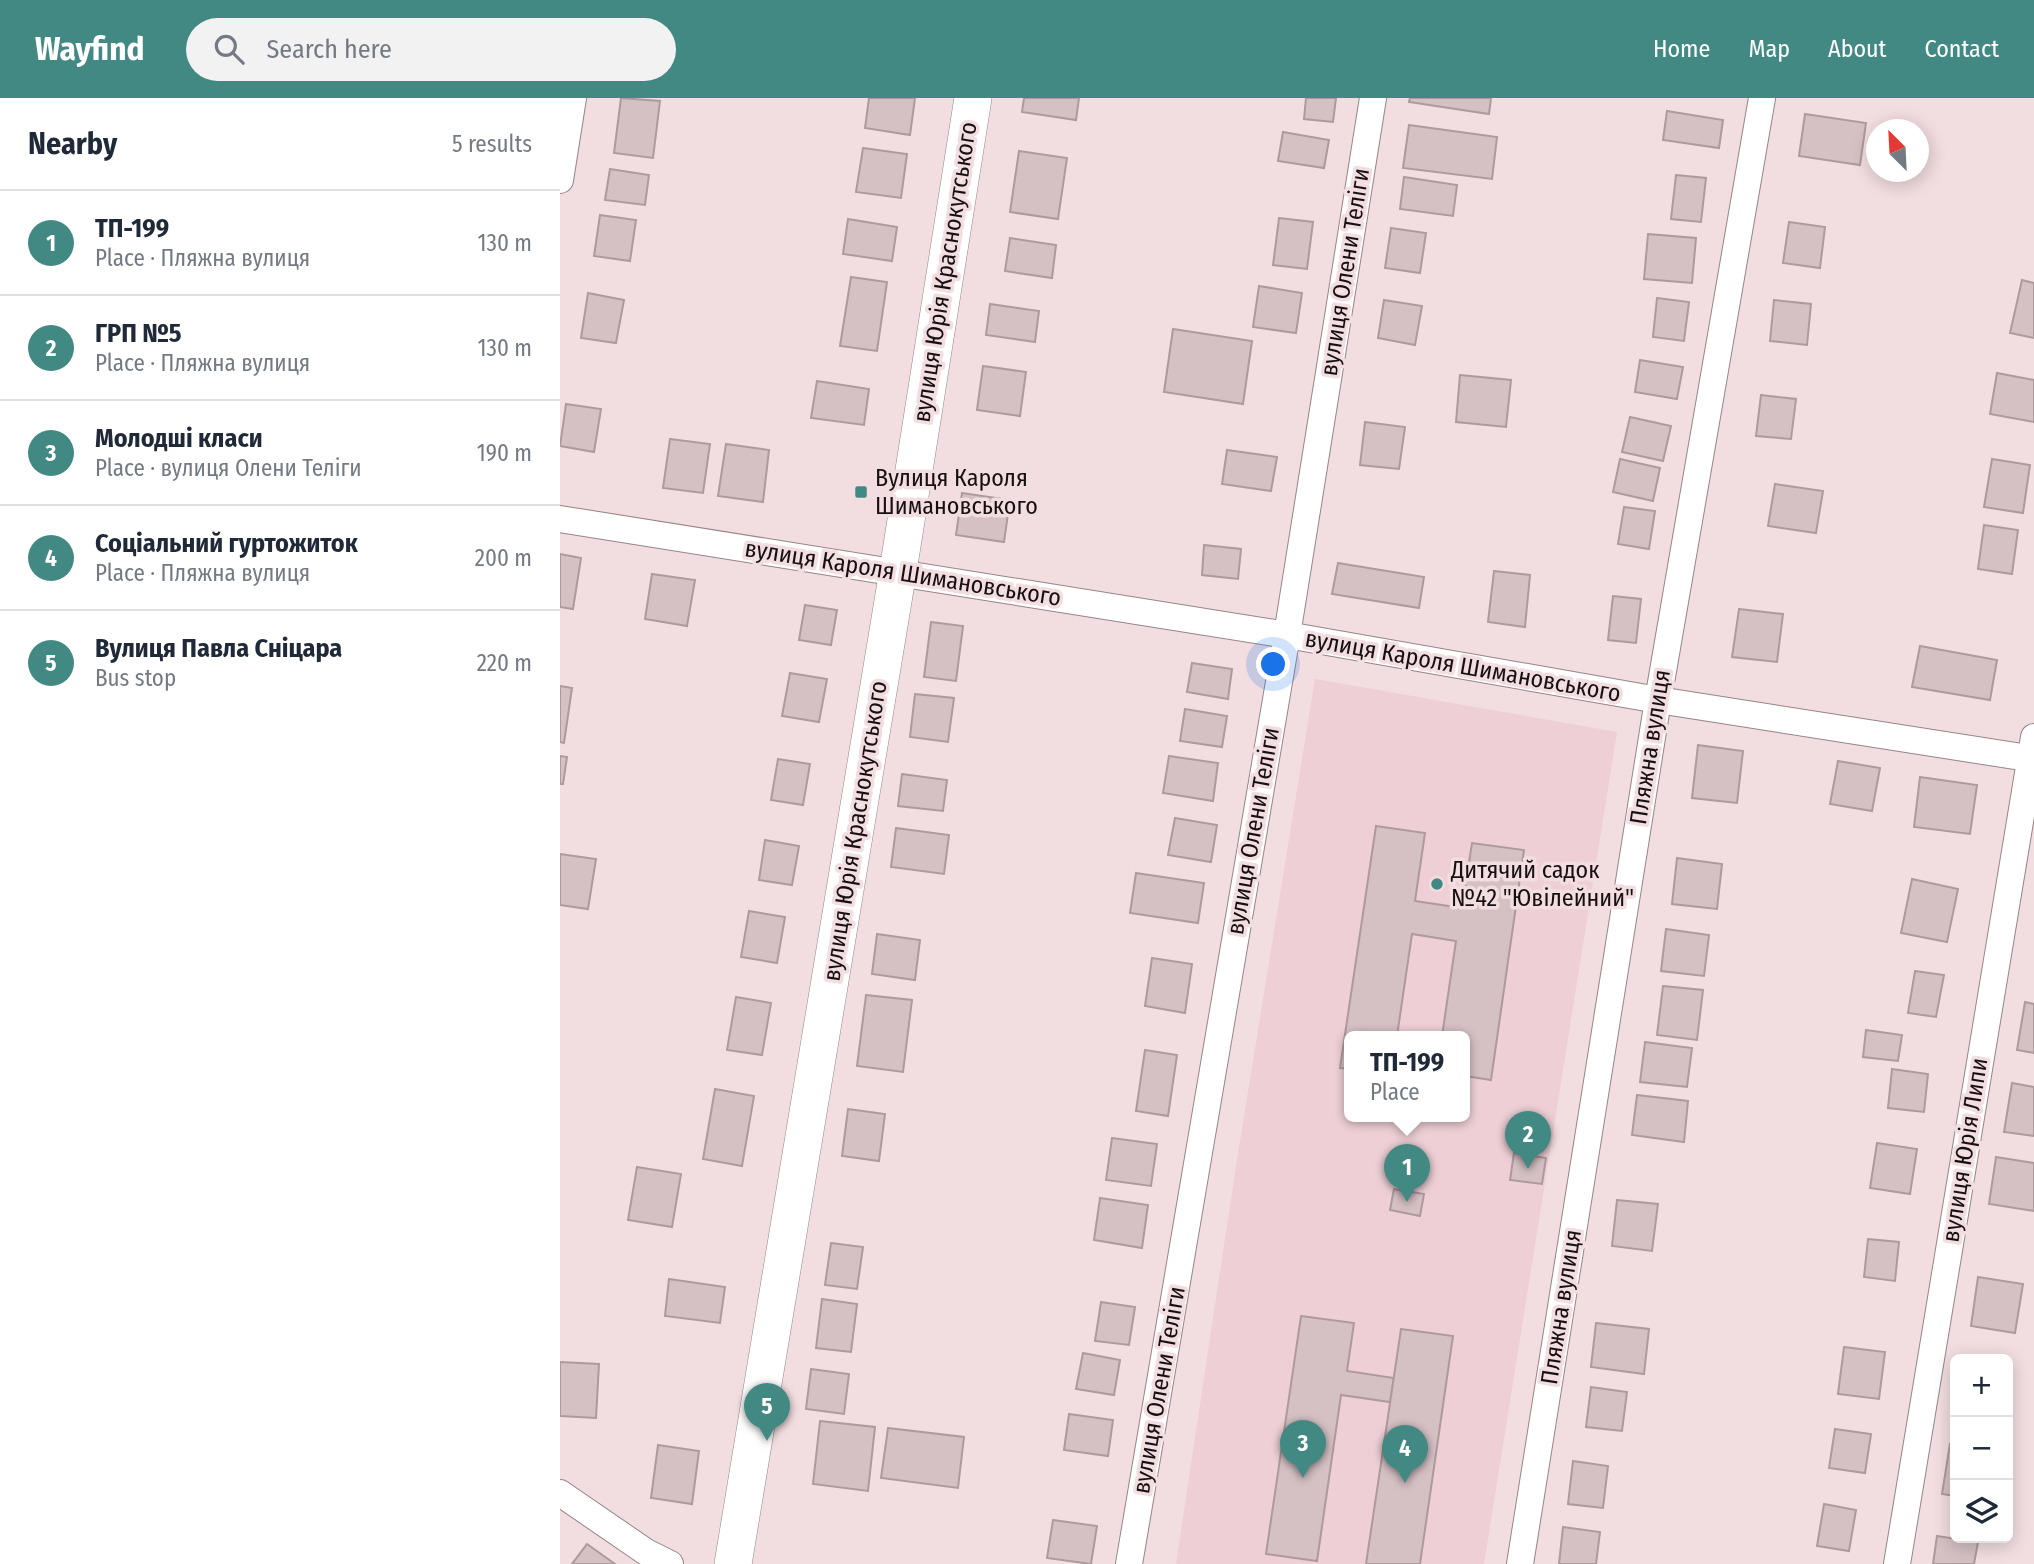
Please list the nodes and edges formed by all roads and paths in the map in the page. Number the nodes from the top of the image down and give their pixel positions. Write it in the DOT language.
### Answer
graph roads {
  1 [pos="573,98"];
  2 [pos="973,98"];
  3 [pos="1373,98"];
  4 [pos="1762,98"];
  5 [pos="560,180"];
  6 [pos="560,519"];
  7 [pos="898,571"];
  8 [pos="1287,635"];
  9 [pos="1658,700"];
  10 [pos="2033,751"];
  11 [pos="560,1493"];
  12 [pos="670,1564"];
  13 [pos="733,1564"];
  14 [pos="1129,1564"];
  15 [pos="1520,1564"];
  16 [pos="1897,1564"];
  1 -- 5 [label="street"];
  2 -- 7 [label="street, вулиця Юрія Краснокутського"];
  3 -- 8 [label="street, вулиця Олени Теліги"];
  4 -- 9 [label="street, Пляжна вулиця"];
  6 -- 7 [label="street, вулиця Кароля Шимановського"];
  7 -- 8 [label="street, вулиця Кароля Шимановського"];
  7 -- 13 [label="street, вулиця Юрія Краснокутського"];
  8 -- 9 [label="street, вулиця Кароля Шимановського"];
  8 -- 14 [label="street, вулиця Олени Теліги"];
  9 -- 10 [label="street, вулиця Кароля Шимановського"];
  9 -- 15 [label="street, Пляжна вулиця"];
  10 -- 16 [label="street, вулиця Юрія Липи"];
  11 -- 12 [label="street"];
}
